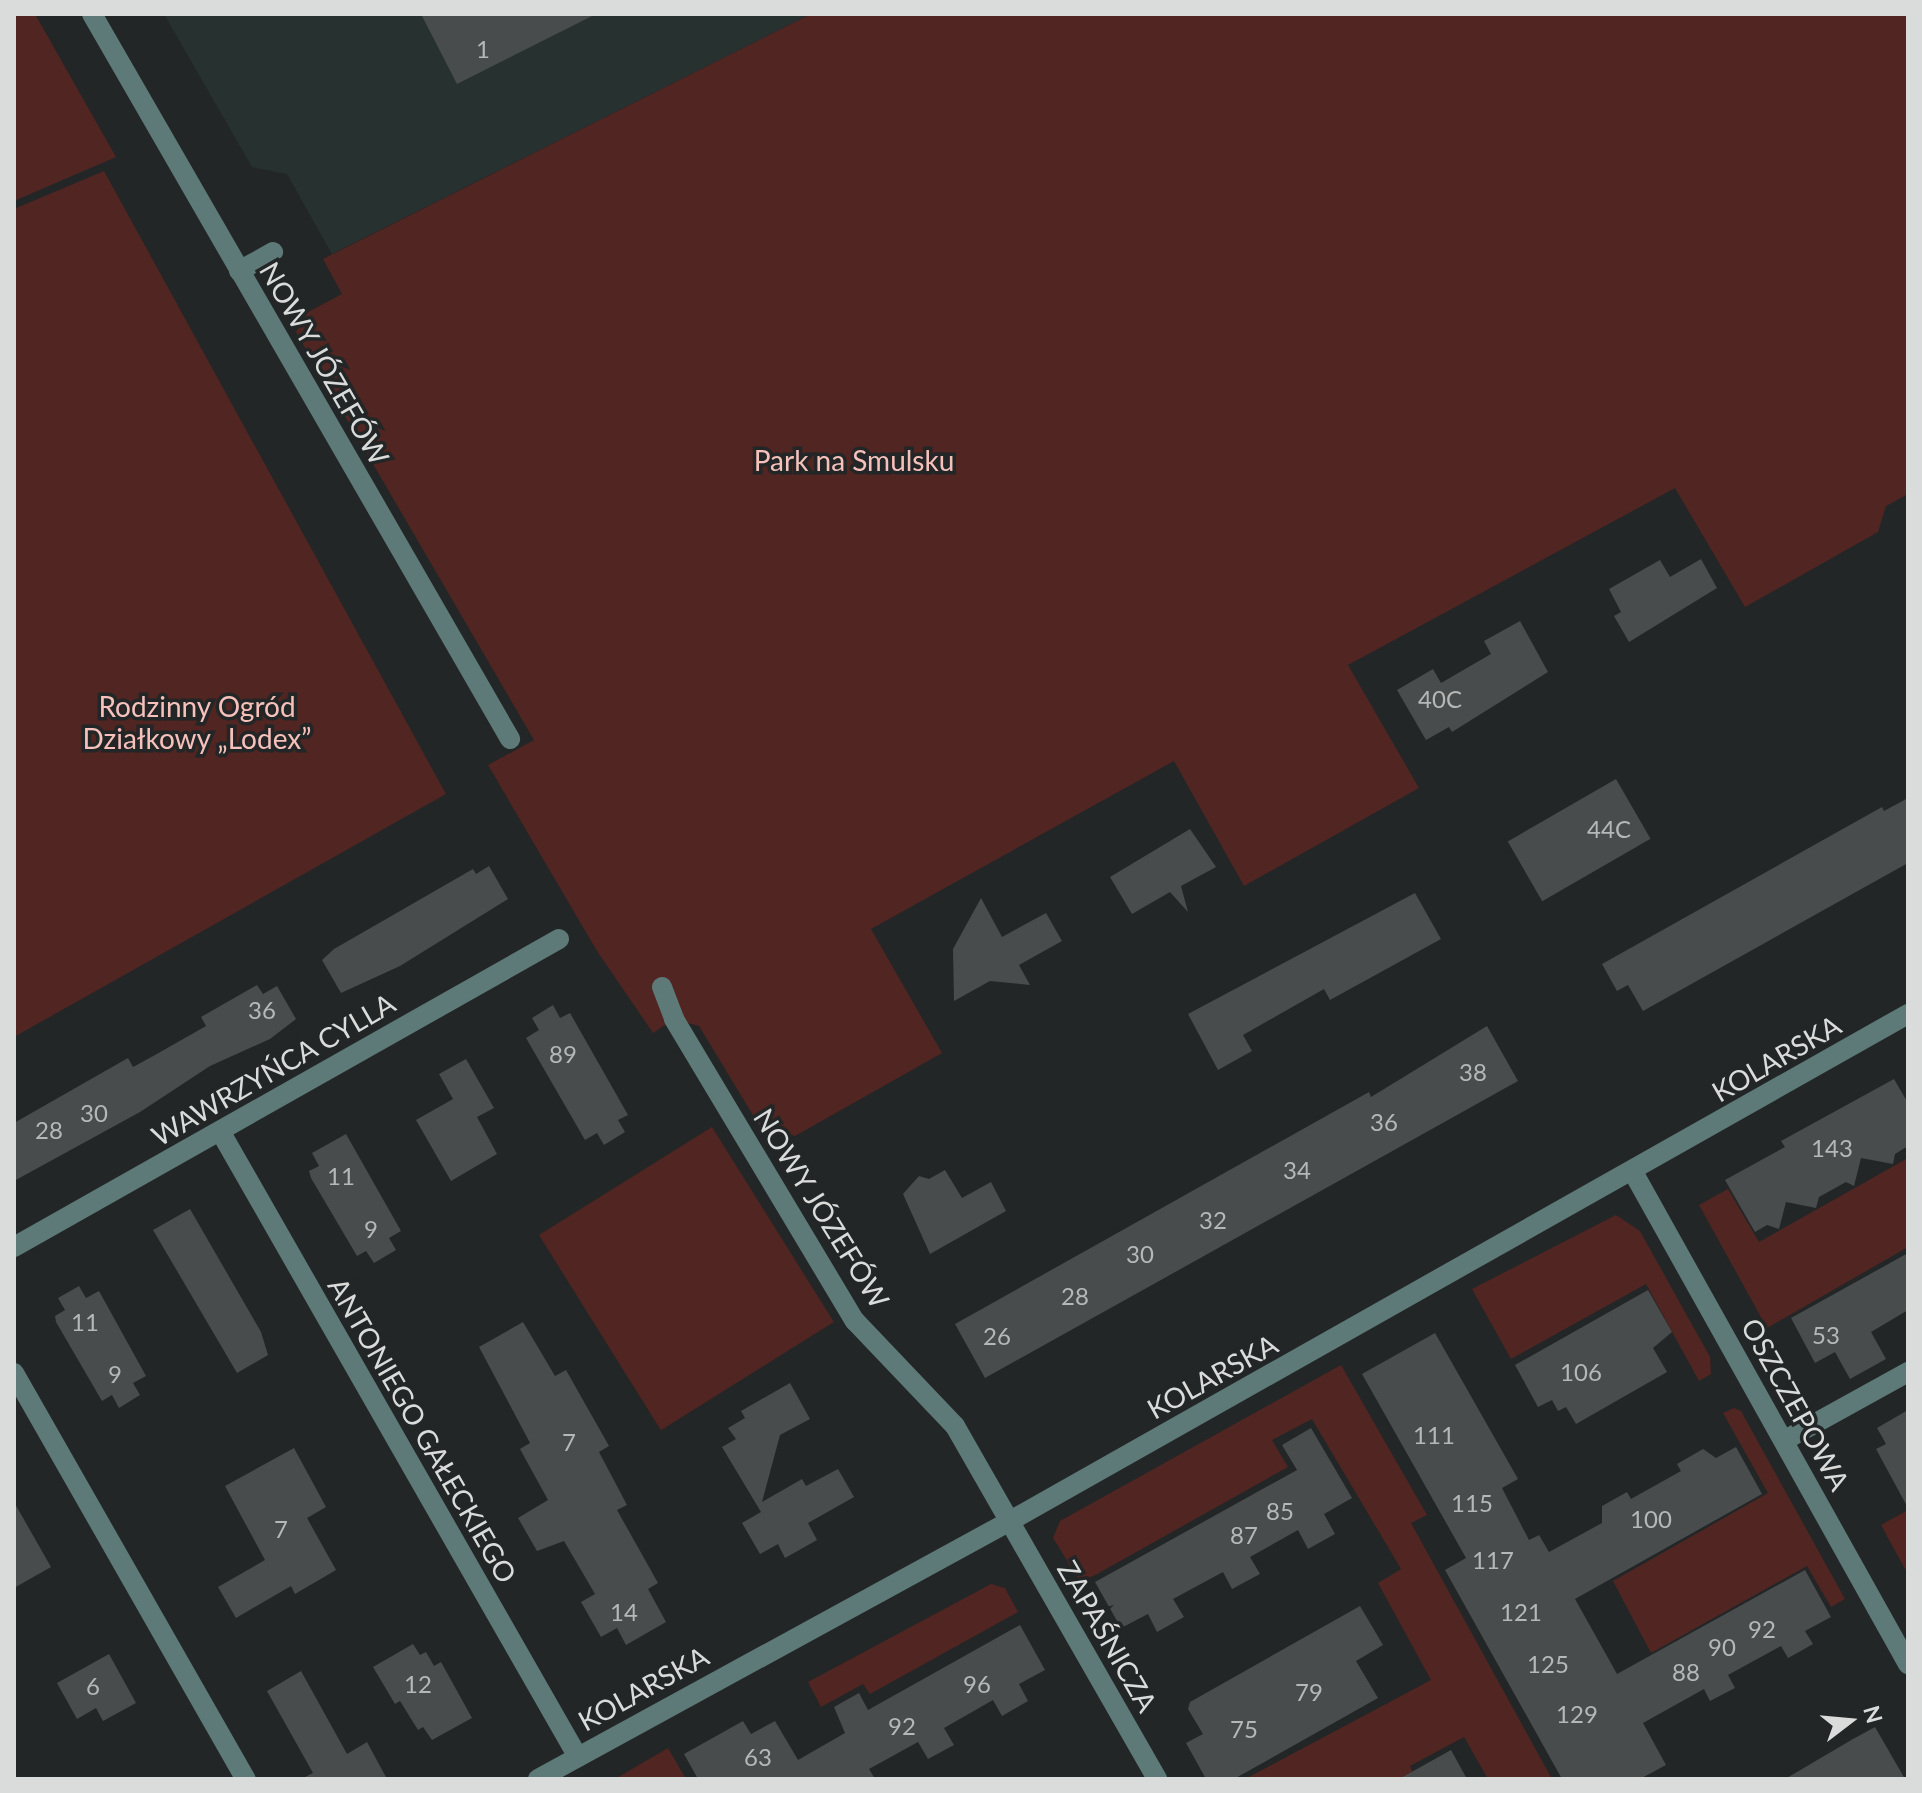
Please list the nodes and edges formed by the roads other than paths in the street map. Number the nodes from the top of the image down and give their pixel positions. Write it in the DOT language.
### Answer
graph roads {
  1 [pos="92,14"];
  2 [pos="273,252"];
  3 [pos="239,271"];
  4 [pos="510,739"];
  5 [pos="559,939"];
  6 [pos="662,987"];
  7 [pos="1908,1014"];
  8 [pos="220,1131"];
  9 [pos="1633,1172"];
  10 [pos="14,1247"];
  11 [pos="1908,1372"];
  12 [pos="14,1373"];
  13 [pos="1785,1440"];
  14 [pos="1010,1521"];
  15 [pos="1908,1664"];
  16 [pos="578,1757"];
  17 [pos="246,1779"];
  18 [pos="538,1779"];
  19 [pos="1157,1779"];
  1 -- 3 [label="street, NOWY JÓZEFÓW"];
  2 -- 3 [label="street"];
  3 -- 4 [label="street, NOWY JÓZEFÓW"];
  5 -- 8 [label="street, WAWRZYŃCA CYLLA"];
  6 -- 14 [label="street, NOWY JÓZEFÓW"];
  7 -- 9 [label="street, KOLARSKA"];
  8 -- 10 [label="street, WAWRZYŃCA CYLLA"];
  8 -- 16 [label="street, ANTONIEGO GAŁECKIEGO"];
  9 -- 13 [label="street, OSZCZEPOWA"];
  9 -- 14 [label="street, KOLARSKA"];
  11 -- 13 [label="street"];
  12 -- 17 [label="street"];
  13 -- 15 [label="street, OSZCZEPOWA"];
  14 -- 16 [label="street, KOLARSKA"];
  14 -- 19 [label="street, ZAPAŚNICZA"];
  16 -- 18 [label="street, KOLARSKA"];
}
